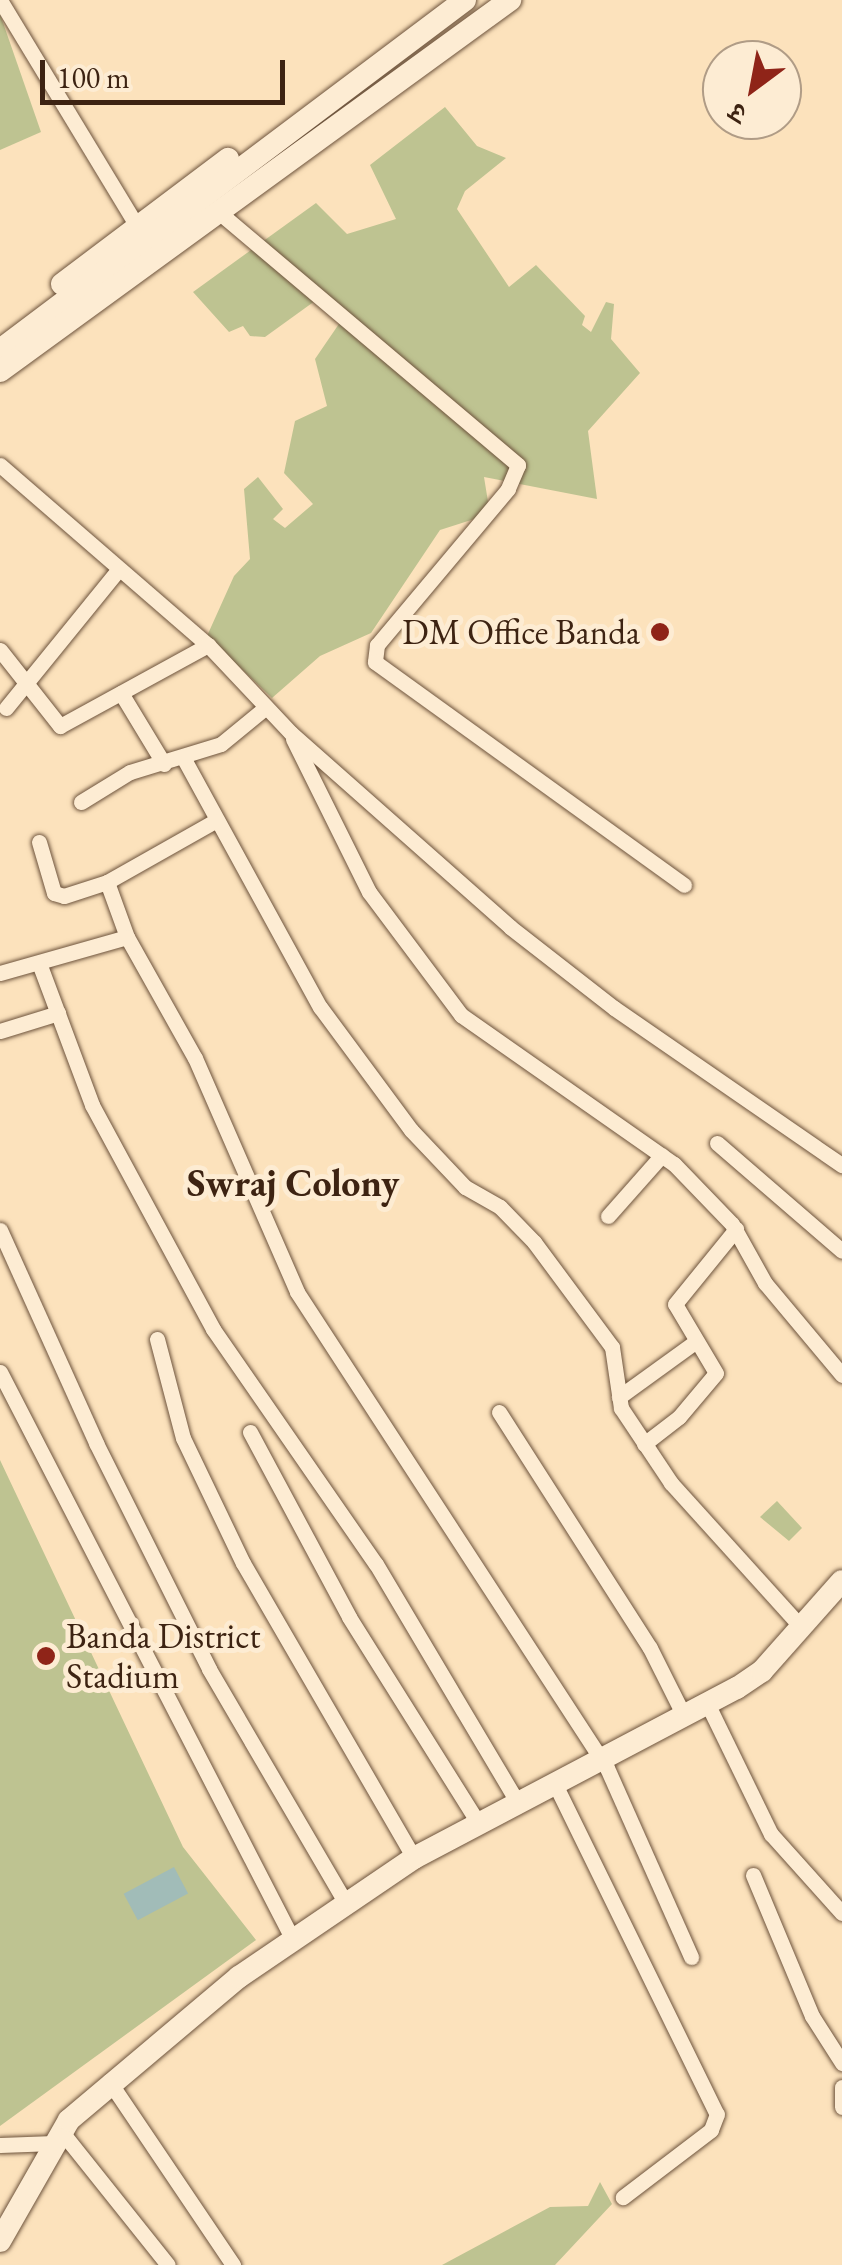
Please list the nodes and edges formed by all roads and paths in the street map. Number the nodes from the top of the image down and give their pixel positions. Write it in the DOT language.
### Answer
graph roads {
  1 [pos="0,0"];
  2 [pos="442,0"];
  3 [pos="464,0"];
  4 [pos="510,0"];
  5 [pos="220,214"];
  6 [pos="137,226"];
  7 [pos="0,332"];
  8 [pos="0,350"];
  9 [pos="0,371"];
  10 [pos="0,465"];
  11 [pos="118,569"];
  12 [pos="208,644"];
  13 [pos="0,650"];
  14 [pos="26,686"];
  15 [pos="121,693"];
  16 [pos="266,707"];
  17 [pos="6,708"];
  18 [pos="291,733"];
  19 [pos="184,760"];
  20 [pos="164,764"];
  21 [pos="81,802"];
  22 [pos="215,821"];
  23 [pos="39,842"];
  24 [pos="107,882"];
  25 [pos="684,885"];
  26 [pos="127,937"];
  27 [pos="39,964"];
  28 [pos="0,972"];
  29 [pos="58,1013"];
  30 [pos="0,1031"];
  31 [pos="717,1143"];
  32 [pos="662,1155"];
  33 [pos="842,1164"];
  34 [pos="608,1216"];
  35 [pos="0,1230"];
  36 [pos="736,1230"];
  37 [pos="842,1252"];
  38 [pos="158,1339"];
  39 [pos="694,1342"];
  40 [pos="0,1372"];
  41 [pos="842,1375"];
  42 [pos="618,1397"];
  43 [pos="499,1412"];
  44 [pos="250,1432"];
  45 [pos="644,1444"];
  46 [pos="842,1581"];
  47 [pos="801,1628"];
  48 [pos="707,1703"];
  49 [pos="683,1714"];
  50 [pos="600,1757"];
  51 [pos="554,1782"];
  52 [pos="518,1801"];
  53 [pos="478,1823"];
  54 [pos="414,1858"];
  55 [pos="753,1874"];
  56 [pos="344,1902"];
  57 [pos="842,1913"];
  58 [pos="291,1936"];
  59 [pos="691,1957"];
  60 [pos="842,2063"];
  61 [pos="110,2081"];
  62 [pos="842,2087"];
  63 [pos="842,2107"];
  64 [pos="58,2137"];
  65 [pos="0,2145"];
  66 [pos="622,2197"];
  67 [pos="0,2241"];
  68 [pos="168,2265"];
  69 [pos="233,2265"];
  1 -- 6 [label="street"];
  2 -- 6 [label="main road"];
  3 -- 8 [label="main road"];
  4 -- 5 [label="main road"];
  5 -- 9 [label="main road"];
  5 -- 25 [label="street"];
  6 -- 7 [label="main road"];
  10 -- 11 [label="street"];
  11 -- 12 [label="street"];
  11 -- 14 [label="street"];
  12 -- 15 [label="street"];
  12 -- 16 [label="street"];
  13 -- 14 [label="street"];
  14 -- 15 [label="street"];
  14 -- 17 [label="street"];
  15 -- 20 [label="street"];
  16 -- 18 [label="street"];
  16 -- 19 [label="street"];
  18 -- 32 [label="street"];
  18 -- 33 [label="street"];
  19 -- 20 [label="street"];
  19 -- 22 [label="street"];
  20 -- 21 [label="street"];
  22 -- 24 [label="street"];
  22 -- 42 [label="street"];
  23 -- 24 [label="street"];
  24 -- 26 [label="street"];
  26 -- 27 [label="street"];
  26 -- 50 [label="street"];
  27 -- 28 [label="street"];
  27 -- 29 [label="street"];
  29 -- 30 [label="street"];
  29 -- 52 [label="street"];
  31 -- 37 [label="street"];
  32 -- 34 [label="street"];
  32 -- 36 [label="street"];
  35 -- 56 [label="street"];
  36 -- 39 [label="street"];
  36 -- 41 [label="street"];
  38 -- 54 [label="street"];
  39 -- 42 [label="street"];
  39 -- 45 [label="street"];
  40 -- 58 [label="street"];
  42 -- 45 [label="street"];
  43 -- 49 [label="street"];
  44 -- 53 [label="street"];
  45 -- 47 [label="street"];
  46 -- 47 [label="main road"];
  47 -- 48 [label="main road"];
  48 -- 49 [label="main road"];
  48 -- 57 [label="street"];
  49 -- 50 [label="main road"];
  50 -- 51 [label="main road"];
  50 -- 59 [label="street"];
  51 -- 52 [label="main road"];
  51 -- 66 [label="street"];
  52 -- 53 [label="main road"];
  53 -- 54 [label="main road"];
  54 -- 56 [label="main road"];
  55 -- 60 [label="street"];
  56 -- 58 [label="main road"];
  58 -- 61 [label="main road"];
  61 -- 64 [label="main road"];
  61 -- 69 [label="street"];
  62 -- 63 [label="street"];
  64 -- 65 [label="street"];
  64 -- 67 [label="main road"];
  64 -- 68 [label="street"];
}
